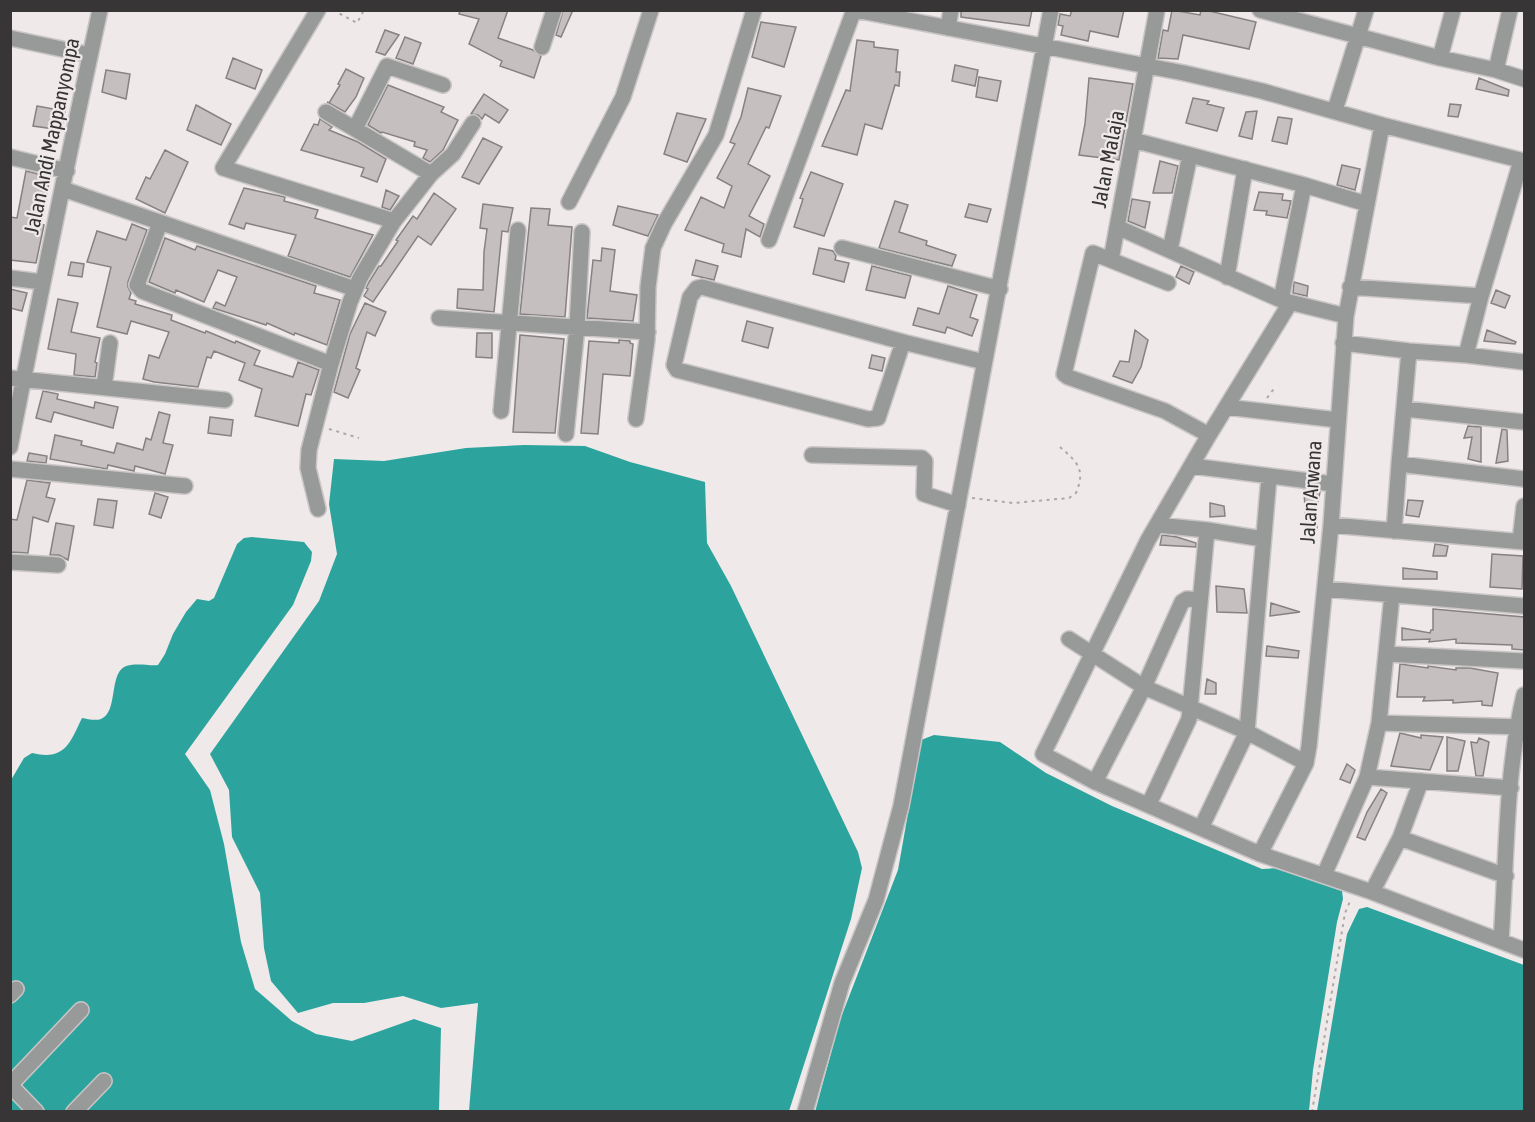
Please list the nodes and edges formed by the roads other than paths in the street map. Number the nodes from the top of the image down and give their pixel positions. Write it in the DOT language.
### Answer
graph roads {
  1 [pos="100,10"];
  2 [pos="318,10"];
  3 [pos="554,10"];
  4 [pos="651,10"];
  5 [pos="754,10"];
  6 [pos="854,10"];
  7 [pos="951,10"];
  8 [pos="1051,10"];
  9 [pos="1157,10"];
  10 [pos="1260,10"];
  11 [pos="1366,10"];
  12 [pos="1453,10"];
  13 [pos="1510,10"];
  14 [pos="948,28"];
  15 [pos="1359,37"];
  16 [pos="10,38"];
  17 [pos="1045,46"];
  18 [pos="542,47"];
  19 [pos="90,55"];
  20 [pos="1440,58"];
  21 [pos="1147,65"];
  22 [pos="1496,70"];
  23 [pos="1524,79"];
  24 [pos="443,85"];
  25 [pos="1335,110"];
  26 [pos="326,111"];
  27 [pos="473,123"];
  28 [pos="1382,125"];
  29 [pos="355,129"];
  30 [pos="1133,140"];
  31 [pos="1190,155"];
  32 [pos="10,157"];
  33 [pos="1523,161"];
  34 [pos="1245,169"];
  35 [pos="67,171"];
  36 [pos="431,174"];
  37 [pos="1304,185"];
  38 [pos="63,189"];
  39 [pos="569,202"];
  40 [pos="1366,204"];
  41 [pos="394,221"];
  42 [pos="160,223"];
  43 [pos="1117,227"];
  44 [pos="518,230"];
  45 [pos="582,232"];
  46 [pos="769,240"];
  47 [pos="842,248"];
  48 [pos="1170,250"];
  49 [pos="1111,260"];
  50 [pos="10,278"];
  51 [pos="1227,278"];
  52 [pos="42,282"];
  53 [pos="1168,283"];
  54 [pos="1350,287"];
  55 [pos="355,289"];
  56 [pos="1000,289"];
  57 [pos="1481,296"];
  58 [pos="1285,302"];
  59 [pos="1346,316"];
  60 [pos="439,318"];
  61 [pos="509,323"];
  62 [pos="577,327"];
  63 [pos="648,332"];
  64 [pos="903,342"];
  65 [pos="110,343"];
  66 [pos="1343,343"];
  67 [pos="1409,351"];
  68 [pos="1466,355"];
  69 [pos="984,362"];
  70 [pos="1524,362"];
  71 [pos="331,364"];
  72 [pos="17,379"];
  73 [pos="104,387"];
  74 [pos="225,400"];
  75 [pos="1226,407"];
  76 [pos="1405,409"];
  77 [pos="501,411"];
  78 [pos="636,419"];
  79 [pos="1338,420"];
  80 [pos="1524,422"];
  81 [pos="566,434"];
  82 [pos="1209,435"];
  83 [pos="10,447"];
  84 [pos="812,455"];
  85 [pos="1399,464"];
  86 [pos="1192,466"];
  87 [pos="10,469"];
  88 [pos="1269,477"];
  89 [pos="1524,479"];
  90 [pos="1333,484"];
  91 [pos="185,486"];
  92 [pos="959,501"];
  93 [pos="1524,506"];
  94 [pos="318,509"];
  95 [pos="1157,525"];
  96 [pos="1331,525"];
  97 [pos="1207,530"];
  98 [pos="1394,531"];
  99 [pos="1263,539"];
  100 [pos="1522,542"];
  101 [pos="10,562"];
  102 [pos="58,565"];
  103 [pos="1325,589"];
  104 [pos="1392,595"];
  105 [pos="1200,600"];
  106 [pos="1524,606"];
  107 [pos="1069,639"];
  108 [pos="1092,653"];
  109 [pos="1386,654"];
  110 [pos="1524,661"];
  111 [pos="1144,687"];
  112 [pos="1524,695"];
  113 [pos="1191,707"];
  114 [pos="1379,723"];
  115 [pos="1521,727"];
  116 [pos="1247,732"];
  117 [pos="1306,763"];
  118 [pos="1367,777"];
  119 [pos="1421,781"];
  120 [pos="1095,782"];
  121 [pos="1511,788"];
  122 [pos="1149,804"];
  123 [pos="1201,828"];
  124 [pos="1400,838"];
  125 [pos="1260,854"];
  126 [pos="1324,875"];
  127 [pos="1506,876"];
  128 [pos="1372,892"];
  129 [pos="1501,940"];
  130 [pos="1524,950"];
  131 [pos="81,1010"];
  132 [pos="104,1081"];
  133 [pos="10,1084"];
  134 [pos="36,1112"];
  135 [pos="74,1112"];
  136 [pos="805,1112"];
  1 -- 19 [label="street, Jalan Andi Mappanyompa"];
  2 -- 41 [label="street"];
  3 -- 18 [label="street"];
  4 -- 39 [label="street"];
  5 -- 63 [label="street"];
  6 -- 14 [label="street"];
  6 -- 46 [label="street"];
  7 -- 14 [label="street"];
  8 -- 17 [label="street"];
  9 -- 21 [label="street, Jalan Malaja"];
  10 -- 15 [label="street"];
  11 -- 15 [label="street"];
  12 -- 20 [label="street"];
  13 -- 22 [label="street"];
  14 -- 17 [label="street"];
  15 -- 20 [label="street"];
  15 -- 25 [label="street"];
  16 -- 19 [label="street"];
  17 -- 21 [label="street"];
  17 -- 56 [label="street"];
  19 -- 35 [label="street, Jalan Andi Mappanyompa"];
  20 -- 22 [label="street"];
  21 -- 25 [label="street"];
  21 -- 30 [label="street, Jalan Malaja"];
  22 -- 23 [label="street"];
  24 -- 29 [label="street"];
  25 -- 28 [label="street"];
  26 -- 29 [label="street"];
  27 -- 36 [label="street"];
  28 -- 33 [label="street"];
  28 -- 40 [label="street, Jalan Arwana"];
  29 -- 36 [label="street"];
  30 -- 31 [label="street"];
  30 -- 43 [label="street, Jalan Malaja"];
  31 -- 34 [label="street"];
  31 -- 48 [label="street"];
  32 -- 35 [label="street"];
  33 -- 57 [label="street"];
  34 -- 37 [label="street"];
  34 -- 51 [label="street"];
  35 -- 38 [label="street, Jalan Andi Mappanyompa"];
  36 -- 41 [label="street"];
  37 -- 40 [label="street"];
  37 -- 58 [label="street"];
  38 -- 42 [label="street"];
  38 -- 52 [label="street, Jalan Andi Mappanyompa"];
  40 -- 54 [label="street, Jalan Arwana"];
  41 -- 55 [label="street"];
  42 -- 55 [label="street"];
  42 -- 71 [label="street"];
  43 -- 48 [label="street"];
  43 -- 49 [label="street, Jalan Malaja"];
  44 -- 61 [label="street"];
  45 -- 62 [label="street"];
  47 -- 56 [label="street"];
  48 -- 51 [label="street"];
  49 -- 53 [label="street"];
  49 -- 82 [label="street"];
  50 -- 52 [label="street"];
  51 -- 58 [label="street"];
  52 -- 72 [label="street, Jalan Andi Mappanyompa"];
  54 -- 57 [label="street"];
  54 -- 59 [label="street, Jalan Arwana"];
  55 -- 71 [label="street"];
  56 -- 69 [label="street"];
  57 -- 68 [label="street"];
  58 -- 59 [label="street"];
  58 -- 75 [label="street"];
  59 -- 66 [label="street, Jalan Arwana"];
  60 -- 61 [label="street"];
  61 -- 62 [label="street"];
  61 -- 77 [label="street"];
  62 -- 63 [label="street"];
  62 -- 81 [label="street"];
  63 -- 78 [label="street"];
  64 -- 64 [label="street"];
  64 -- 69 [label="street"];
  65 -- 73 [label="street"];
  66 -- 67 [label="street"];
  66 -- 79 [label="street, Jalan Arwana"];
  67 -- 68 [label="street"];
  67 -- 76 [label="street"];
  68 -- 70 [label="street"];
  69 -- 92 [label="street"];
  71 -- 94 [label="street"];
  72 -- 73 [label="street"];
  72 -- 83 [label="street, Jalan Andi Mappanyompa"];
  73 -- 74 [label="street"];
  75 -- 79 [label="street"];
  75 -- 82 [label="street"];
  76 -- 80 [label="street"];
  76 -- 85 [label="street"];
  79 -- 90 [label="street, Jalan Arwana"];
  82 -- 86 [label="street"];
  84 -- 92 [label="street"];
  85 -- 89 [label="street"];
  85 -- 98 [label="street"];
  86 -- 88 [label="street"];
  86 -- 95 [label="street"];
  87 -- 91 [label="street"];
  88 -- 90 [label="street"];
  88 -- 99 [label="street"];
  90 -- 96 [label="street, Jalan Arwana"];
  92 -- 136 [label="street"];
  93 -- 100 [label="street"];
  95 -- 97 [label="street"];
  95 -- 108 [label="street"];
  96 -- 98 [label="street"];
  96 -- 103 [label="street, Jalan Arwana"];
  97 -- 99 [label="street"];
  97 -- 105 [label="street"];
  98 -- 100 [label="street"];
  99 -- 116 [label="street"];
  101 -- 102 [label="street"];
  103 -- 104 [label="street"];
  103 -- 117 [label="street, Jalan Arwana"];
  104 -- 106 [label="street"];
  104 -- 109 [label="street"];
  105 -- 111 [label="street"];
  105 -- 113 [label="street"];
  107 -- 108 [label="street"];
  108 -- 111 [label="street"];
  108 -- 120 [label="street"];
  109 -- 110 [label="street"];
  109 -- 114 [label="street"];
  111 -- 113 [label="street"];
  111 -- 120 [label="street"];
  112 -- 115 [label="street"];
  113 -- 116 [label="street"];
  113 -- 122 [label="street"];
  114 -- 115 [label="street"];
  114 -- 118 [label="street"];
  115 -- 121 [label="street"];
  116 -- 117 [label="street"];
  116 -- 123 [label="street"];
  117 -- 125 [label="street, Jalan Arwana"];
  118 -- 119 [label="street"];
  118 -- 126 [label="street"];
  119 -- 121 [label="street"];
  119 -- 124 [label="street"];
  120 -- 122 [label="street"];
  121 -- 127 [label="street"];
  122 -- 123 [label="street"];
  123 -- 125 [label="street"];
  124 -- 127 [label="street"];
  124 -- 128 [label="street"];
  125 -- 126 [label="street"];
  126 -- 128 [label="street"];
  127 -- 129 [label="street"];
  128 -- 129 [label="street"];
  129 -- 130 [label="street"];
  131 -- 133 [label="street"];
  132 -- 135 [label="street"];
  133 -- 134 [label="street"];
}
